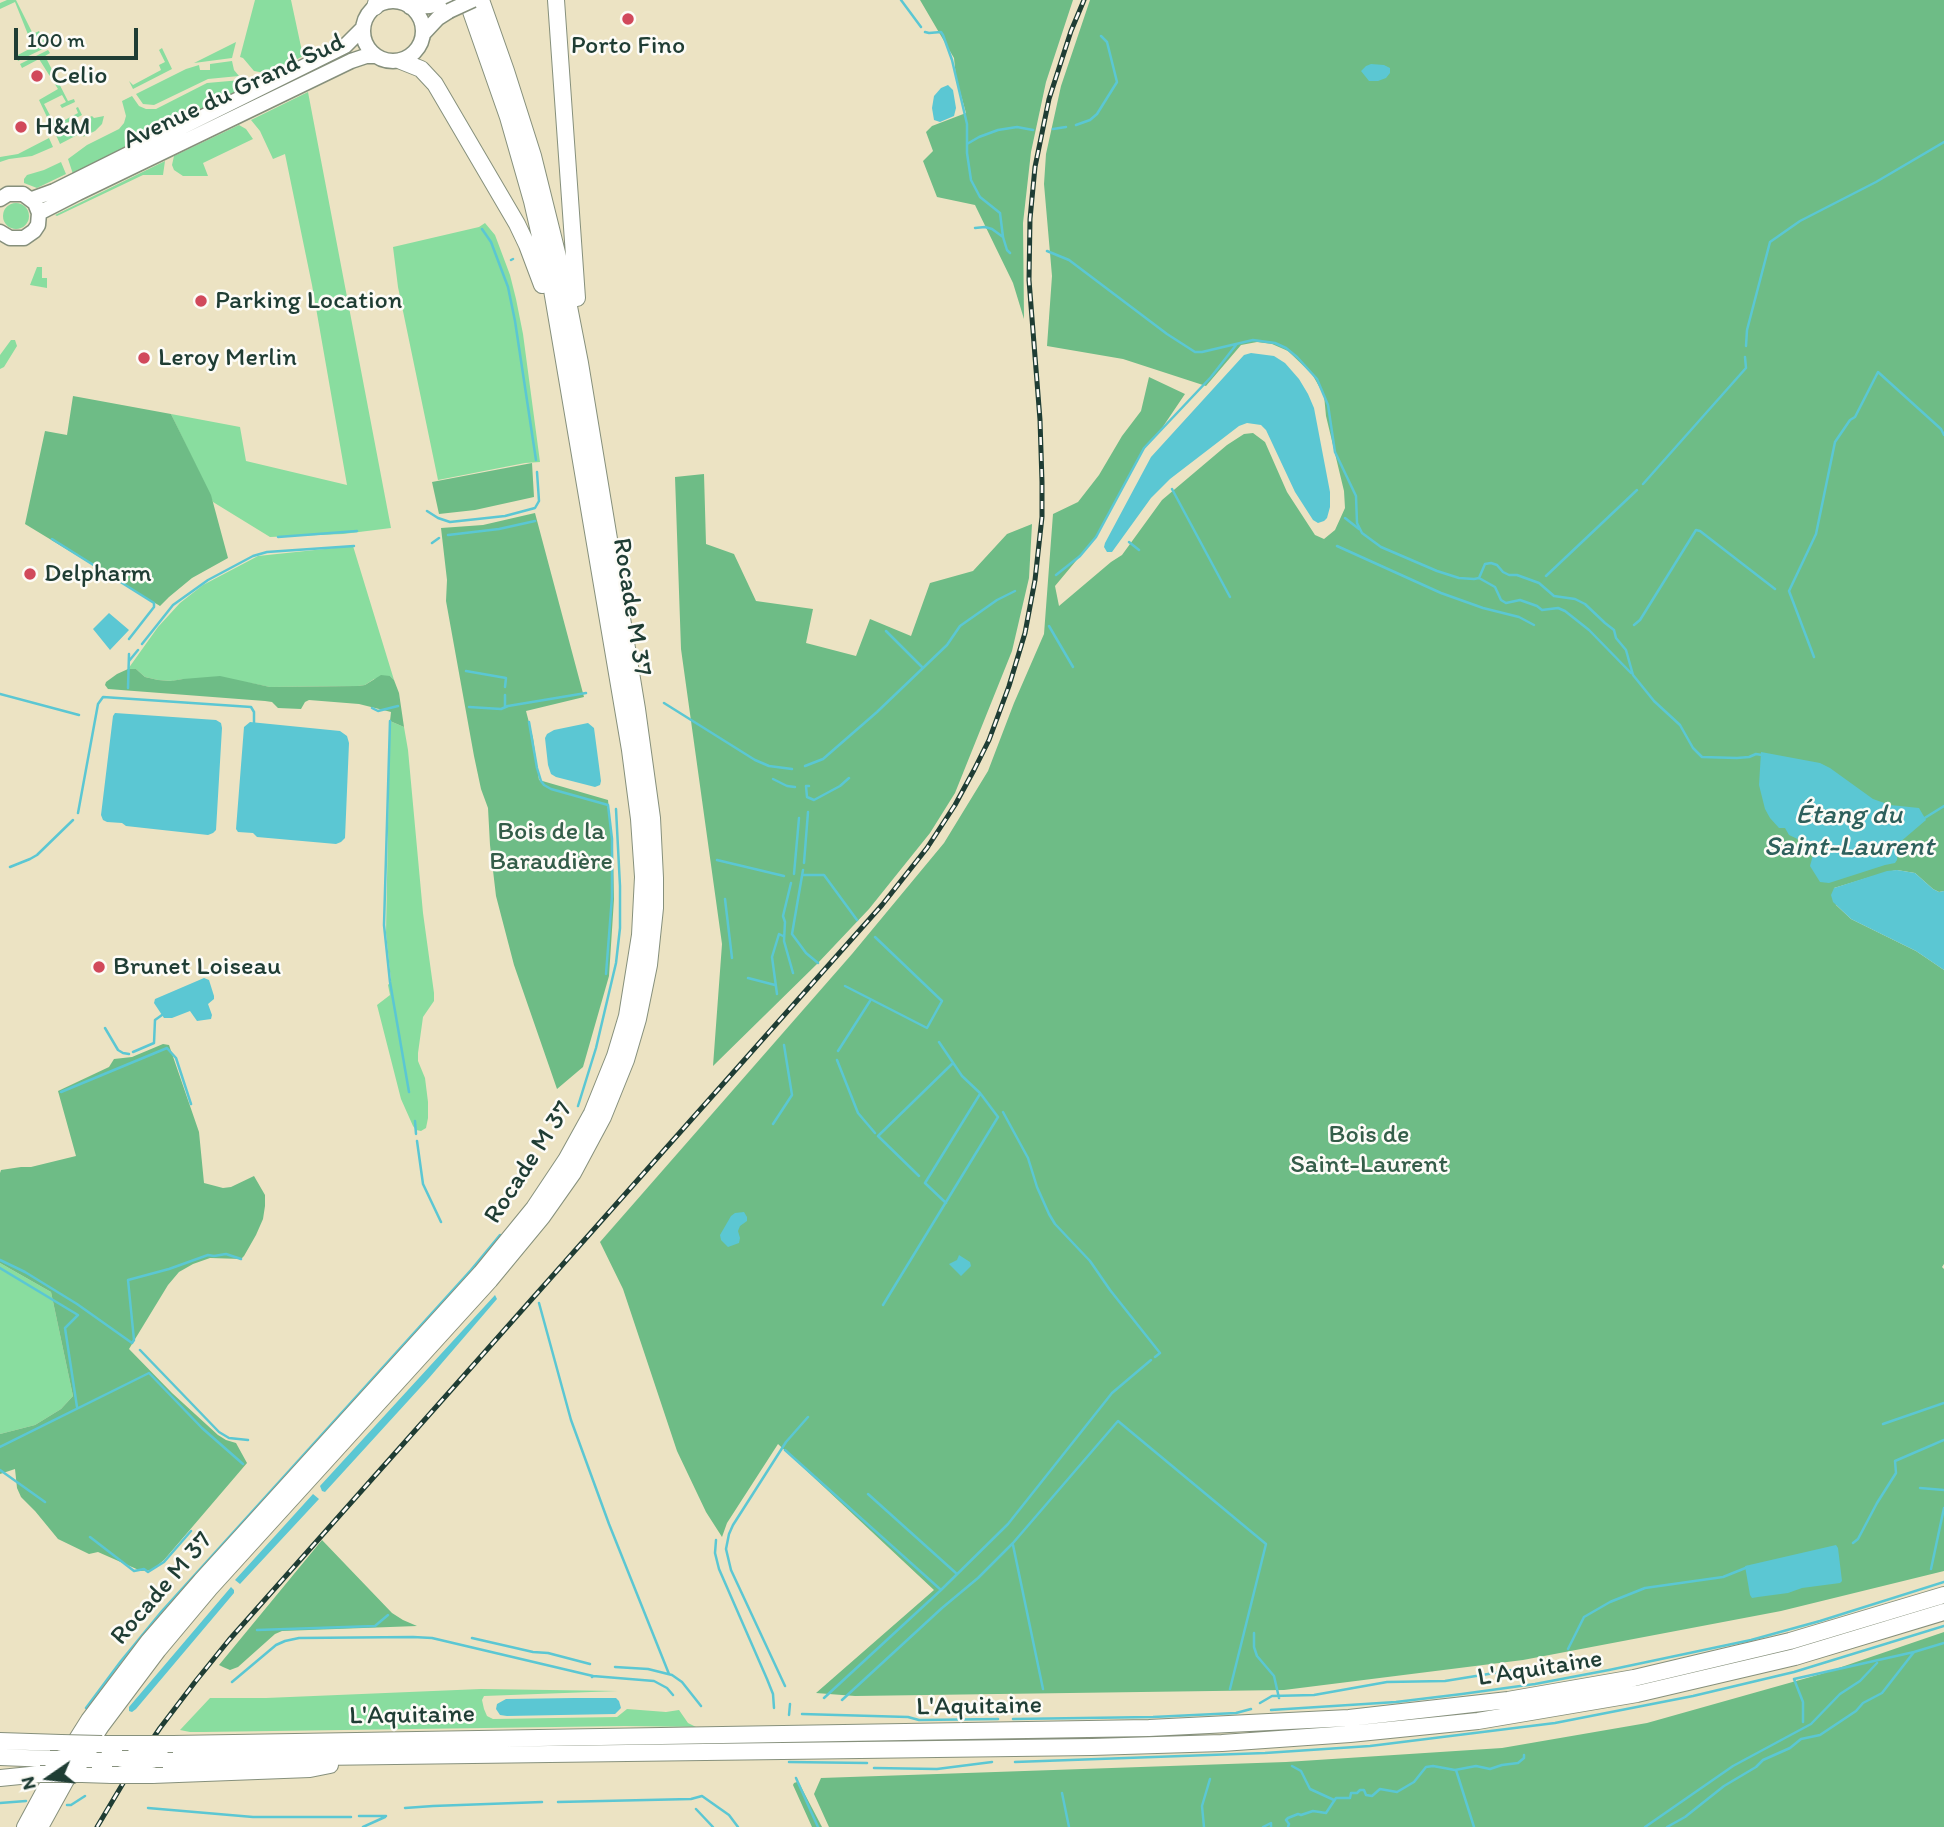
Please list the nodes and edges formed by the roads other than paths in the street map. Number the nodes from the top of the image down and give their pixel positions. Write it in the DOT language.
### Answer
graph roads {
  1 [pos="467,0"];
  2 [pos="473,0"];
  3 [pos="481,0"];
  4 [pos="556,0"];
  5 [pos="376,4"];
  6 [pos="446,4"];
  7 [pos="410,7"];
  8 [pos="363,28"];
  9 [pos="423,34"];
  10 [pos="376,56"];
  11 [pos="401,61"];
  12 [pos="0,199"];
  13 [pos="32,199"];
  14 [pos="39,214"];
  15 [pos="0,233"];
  16 [pos="574,368"];
  17 [pos="523,1232"];
  18 [pos="1944,1595"];
  19 [pos="1944,1612"];
  20 [pos="0,1731"];
  21 [pos="0,1741"];
  22 [pos="44,1743"];
  23 [pos="0,1757"];
  24 [pos="374,1757"];
  25 [pos="0,1778"];
  26 [pos="25,1827"];
  27 [pos="40,1827"];
  1 -- 16 [label="highway, Rocade M 37"];
  2 -- 6 [label="main road, bridge"];
  3 -- 16 [label="highway, Rocade M 37"];
  4 -- 16 [label="highway"];
  5 -- 7 [label="main road"];
  5 -- 8 [label="main road"];
  6 -- 7 [label="main road"];
  6 -- 9 [label="main road"];
  7 -- 9 [label="main road"];
  8 -- 10 [label="main road"];
  8 -- 13 [label="main road, Avenue du Grand Sud"];
  9 -- 11 [label="main road"];
  10 -- 11 [label="main road"];
  10 -- 14 [label="main road, Avenue du Grand Sud"];
  11 -- 16 [label="highway"];
  12 -- 13 [label="main road"];
  13 -- 14 [label="main road"];
  14 -- 15 [label="main road"];
  16 -- 17 [label="highway, Rocade M 37"];
  17 -- 26 [label="highway, Rocade M 37"];
  17 -- 27 [label="highway, Rocade M 37"];
  18 -- 22 [label="highway, L'Aquitaine, bridge"];
  19 -- 24 [label="highway, L'Aquitaine"];
  20 -- 22 [label="highway"];
  21 -- 22 [label="highway, L'Aquitaine"];
  23 -- 24 [label="highway, L'Aquitaine, bridge"];
  24 -- 25 [label="highway, bridge"];
}
